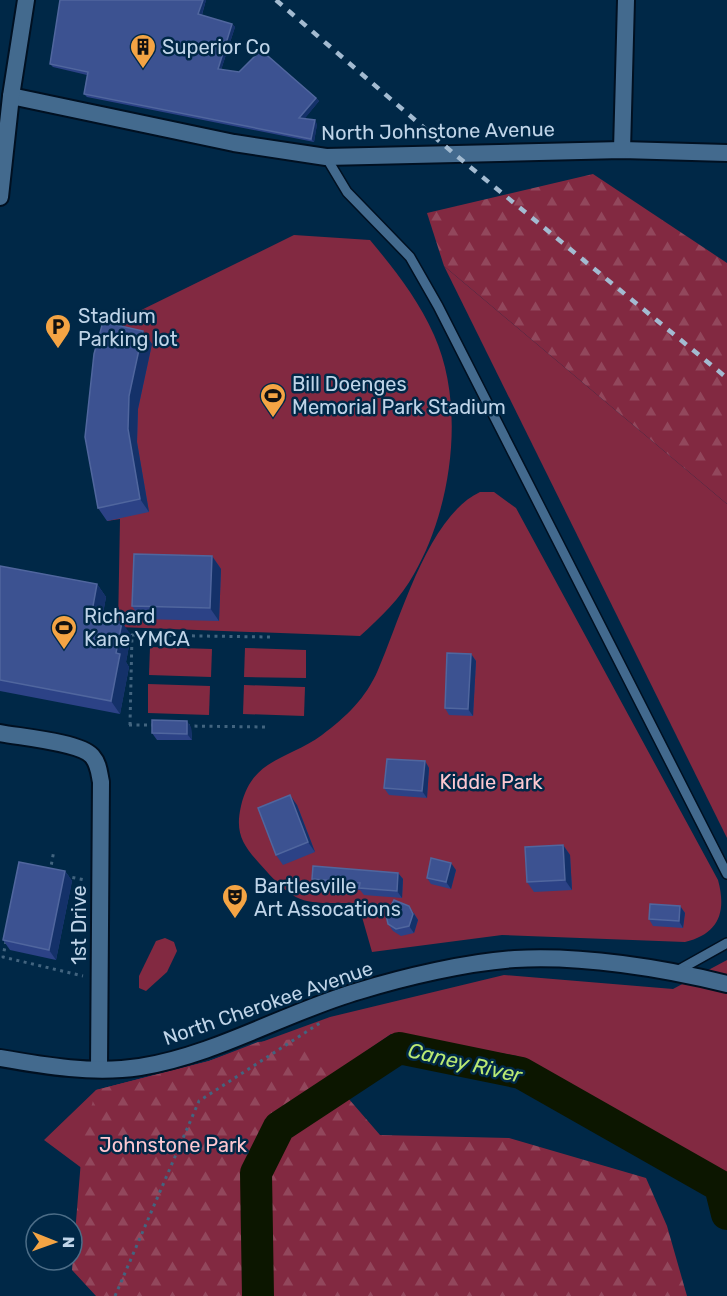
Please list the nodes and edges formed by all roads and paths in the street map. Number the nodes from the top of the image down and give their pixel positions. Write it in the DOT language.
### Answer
graph roads {
  1 [pos="26,0"];
  2 [pos="626,0"];
  3 [pos="11,96"];
  4 [pos="622,150"];
  5 [pos="727,153"];
  6 [pos="326,157"];
  7 [pos="0,197"];
  8 [pos="270,637"];
  9 [pos="164,725"];
  10 [pos="175,725"];
  11 [pos="267,727"];
  12 [pos="0,733"];
  13 [pos="54,850"];
  14 [pos="40,871"];
  15 [pos="50,873"];
  16 [pos="727,874"];
  17 [pos="87,880"];
  18 [pos="7,934"];
  19 [pos="727,944"];
  20 [pos="677,971"];
  21 [pos="85,976"];
  22 [pos="727,984"];
  23 [pos="322,1022"];
  24 [pos="0,1058"];
  25 [pos="99,1069"];
  26 [pos="115,1296"];
  1 -- 3 [label="street"];
  2 -- 4 [label="street"];
  3 -- 6 [label="street, North Johnstone Avenue"];
  3 -- 7 [label="street"];
  4 -- 5 [label="street, North Johnstone Avenue"];
  4 -- 6 [label="street, North Johnstone Avenue"];
  6 -- 16 [label="lane"];
  8 -- 9 [label="path"];
  10 -- 11 [label="path"];
  12 -- 25 [label="street, 1st Drive"];
  13 -- 15 [label="path"];
  14 -- 15 [label="path"];
  15 -- 17 [label="path"];
  18 -- 21 [label="path"];
  19 -- 20 [label="lane"];
  20 -- 22 [label="street, North Cherokee Avenue"];
  20 -- 25 [label="street, North Cherokee Avenue"];
  23 -- 26 [label="path"];
  24 -- 25 [label="street, North Cherokee Avenue"];
}
